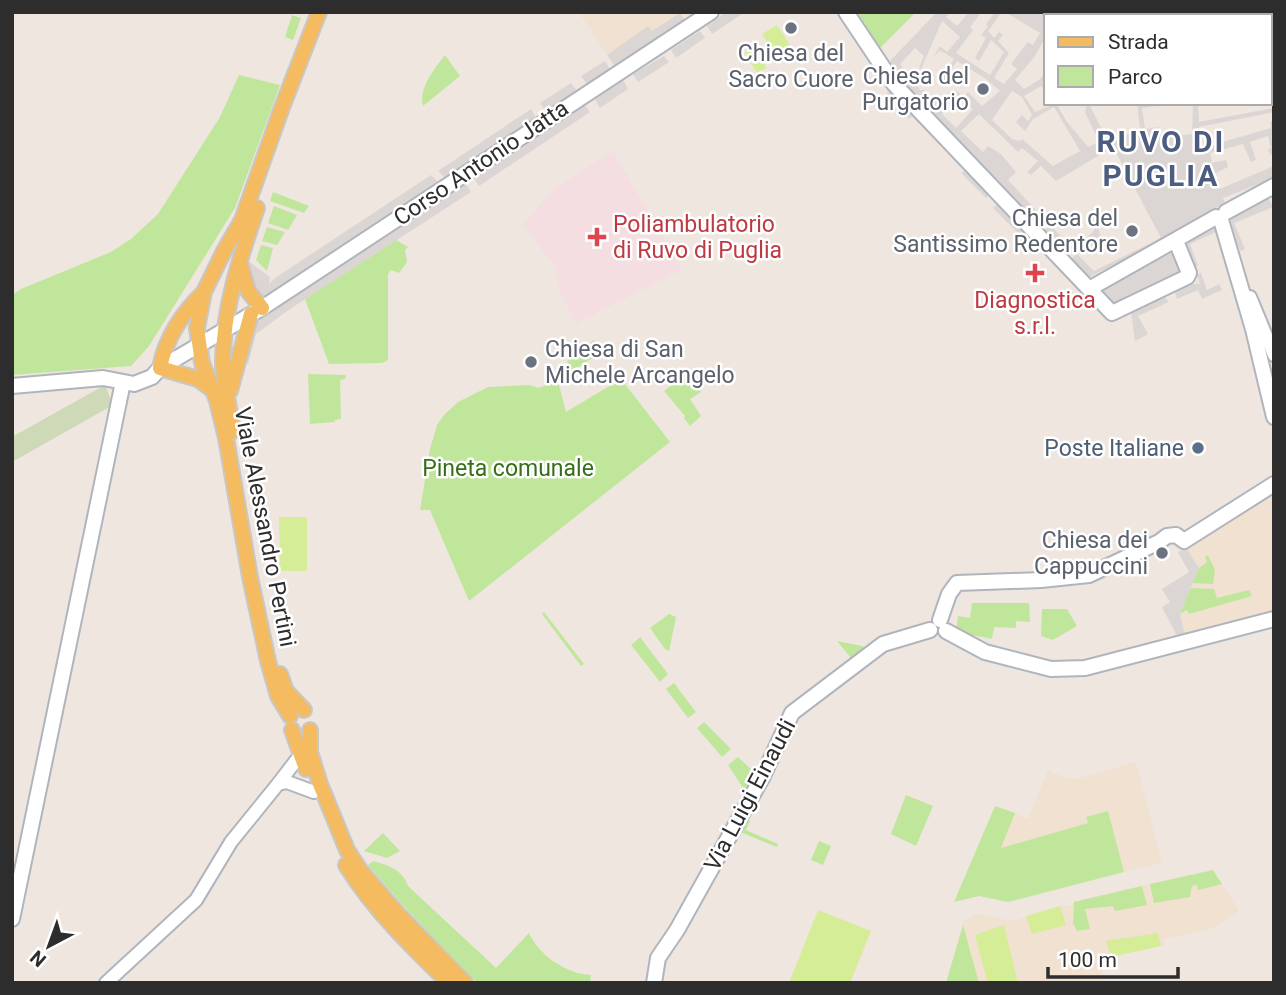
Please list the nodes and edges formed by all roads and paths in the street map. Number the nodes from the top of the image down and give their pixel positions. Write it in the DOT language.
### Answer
graph roads {
  1 [pos="319,12"];
  2 [pos="327,12"];
  3 [pos="711,12"];
  4 [pos="846,12"];
  5 [pos="852,12"];
  6 [pos="887,70"];
  7 [pos="1274,186"];
  8 [pos="1222,217"];
  9 [pos="1176,241"];
  10 [pos="239,260"];
  11 [pos="1091,288"];
  12 [pos="204,292"];
  13 [pos="257,311"];
  14 [pos="1257,328"];
  15 [pos="225,330"];
  16 [pos="198,345"];
  17 [pos="1274,355"];
  18 [pos="157,370"];
  19 [pos="126,382"];
  20 [pos="12,386"];
  21 [pos="221,393"];
  22 [pos="1274,417"];
  23 [pos="1274,484"];
  24 [pos="1274,619"];
  25 [pos="939,627"];
  26 [pos="304,710"];
  27 [pos="291,723"];
  28 [pos="310,730"];
  29 [pos="301,754"];
  30 [pos="278,784"];
  31 [pos="314,792"];
  32 [pos="12,919"];
  33 [pos="106,983"];
  34 [pos="449,983"];
  35 [pos="465,983"];
  36 [pos="654,983"];
  1 -- 12 [label="main road, Viale Alessandro Pertini"];
  2 -- 10 [label="main road, Viale Alessandro Pertini"];
  3 -- 13 [label="main road, Corso Antonio Jatta"];
  4 -- 6 [label="main road"];
  5 -- 6 [label="main road"];
  6 -- 11 [label="main road"];
  7 -- 8 [label="main road"];
  8 -- 9 [label="main road"];
  8 -- 14 [label="main road"];
  9 -- 11 [label="main road"];
  9 -- 11 [label="main road"];
  10 -- 13 [label="main road"];
  10 -- 15 [label="main road, Viale Alessandro Pertini"];
  12 -- 16 [label="main road, Viale Alessandro Pertini"];
  12 -- 18 [label="main road"];
  13 -- 15 [label="main road"];
  13 -- 21 [label="main road, Viale Alessandro Pertini"];
  14 -- 17 [label="street"];
  14 -- 22 [label="main road"];
  15 -- 16 [label="main road"];
  15 -- 21 [label="main road, Viale Alessandro Pertini"];
  16 -- 18 [label="main road"];
  16 -- 21 [label="main road, Viale Alessandro Pertini"];
  18 -- 19 [label="main road"];
  18 -- 21 [label="main road"];
  19 -- 20 [label="main road"];
  19 -- 32 [label="main road"];
  21 -- 26 [label="main road, Viale Alessandro Pertini"];
  21 -- 27 [label="main road, Viale Alessandro Pertini"];
  23 -- 25 [label="main road"];
  24 -- 25 [label="main road"];
  25 -- 36 [label="main road, Via Luigi Einaudi"];
  26 -- 27 [label="main road"];
  26 -- 28 [label="main road, Viale Alessandro Pertini"];
  27 -- 28 [label="main road"];
  27 -- 29 [label="main road, Viale Alessandro Pertini"];
  28 -- 35 [label="main road, Viale Alessandro Pertini"];
  29 -- 30 [label="street"];
  29 -- 31 [label="main road, Viale Alessandro Pertini"];
  30 -- 31 [label="street"];
  30 -- 33 [label="street"];
  31 -- 34 [label="main road, Viale Alessandro Pertini"];
}
